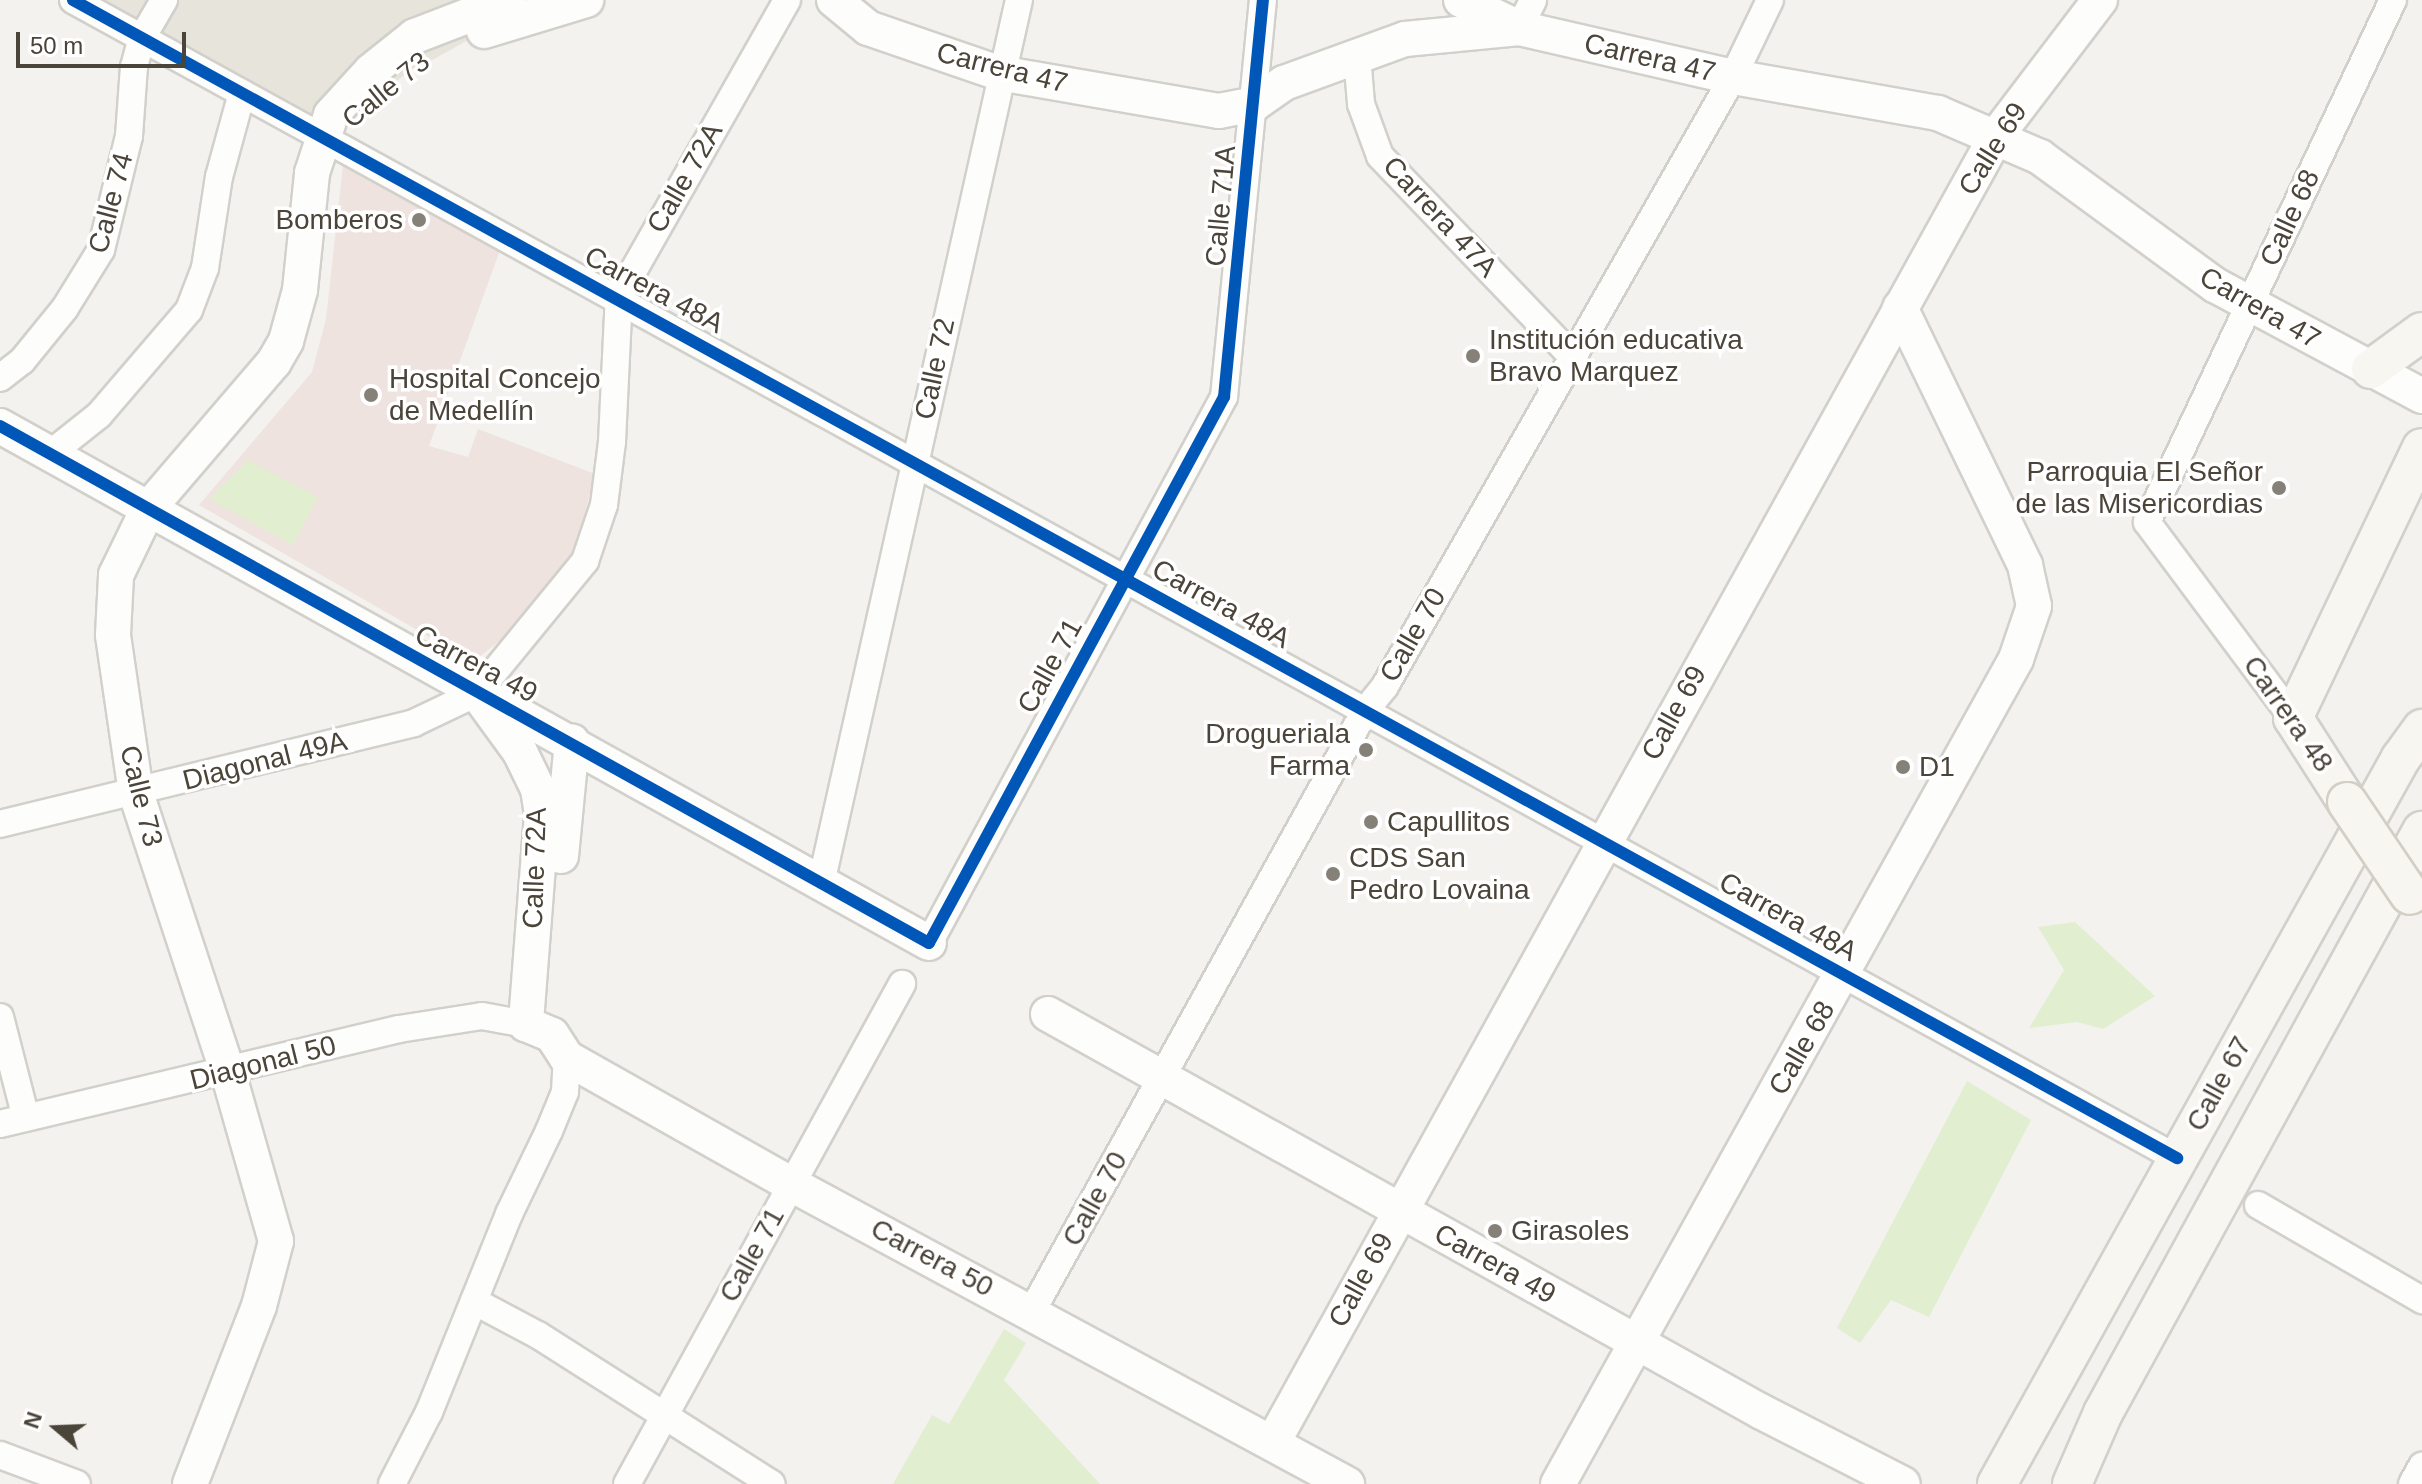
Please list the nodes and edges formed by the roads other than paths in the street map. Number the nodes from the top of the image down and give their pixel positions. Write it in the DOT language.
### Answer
graph roads {
  1 [pos="73,0"];
  2 [pos="164,0"];
  3 [pos="509,0"];
  4 [pos="586,0"];
  5 [pos="787,0"];
  6 [pos="834,0"];
  7 [pos="1019,0"];
  8 [pos="1263,0"];
  9 [pos="1461,0"];
  10 [pos="1770,0"];
  11 [pos="2100,0"];
  12 [pos="2393,0"];
  13 [pos="1526,14"];
  14 [pos="142,38"];
  15 [pos="1357,55"];
  16 [pos="999,73"];
  17 [pos="1733,77"];
  18 [pos="242,93"];
  19 [pos="1254,104"];
  20 [pos="1997,135"];
  21 [pos="323,138"];
  22 [pos="619,296"];
  23 [pos="2249,304"];
  24 [pos="1900,308"];
  25 [pos="2422,332"];
  26 [pos="1571,355"];
  27 [pos="2371,369"];
  28 [pos="0,378"];
  29 [pos="2422,396"];
  30 [pos="1218,414"];
  31 [pos="0,426"];
  32 [pos="2422,448"];
  33 [pos="50,454"];
  34 [pos="915,463"];
  35 [pos="148,509"];
  36 [pos="2147,522"];
  37 [pos="1126,578"];
  38 [pos="477,693"];
  39 [pos="1365,711"];
  40 [pos="2293,718"];
  41 [pos="2422,729"];
  42 [pos="572,742"];
  43 [pos="136,793"];
  44 [pos="0,824"];
  45 [pos="2422,831"];
  46 [pos="1603,842"];
  47 [pos="822,879"];
  48 [pos="2416,903"];
  49 [pos="929,943"];
  50 [pos="1844,975"];
  51 [pos="902,984"];
  52 [pos="1048,1014"];
  53 [pos="0,1017"];
  54 [pos="548,1039"];
  55 [pos="228,1073"];
  56 [pos="1161,1079"];
  57 [pos="26,1118"];
  58 [pos="0,1124"];
  59 [pos="2177,1158"];
  60 [pos="791,1184"];
  61 [pos="2258,1205"];
  62 [pos="1399,1211"];
  63 [pos="2422,1300"];
  64 [pos="474,1301"];
  65 [pos="1032,1311"];
  66 [pos="1637,1342"];
  67 [pos="663,1418"];
  68 [pos="1273,1442"];
  69 [pos="0,1455"];
  70 [pos="2422,1466"];
  71 [pos="77,1484"];
  72 [pos="190,1484"];
  73 [pos="392,1484"];
  74 [pos="627,1484"];
  75 [pos="772,1484"];
  76 [pos="1347,1484"];
  77 [pos="1558,1484"];
  78 [pos="1903,1484"];
  79 [pos="1997,1484"];
  80 [pos="2072,1484"];
  81 [pos="2412,1484"];
  1 -- 14 [label="street, Carrera 48A"];
  2 -- 14 [label="street, Calle 74"];
  3 -- 21 [label="street, Calle 73"];
  4 -- 21 [label="street, Calle 73"];
  5 -- 22 [label="street, Calle 72A"];
  6 -- 16 [label="street, Carrera 47"];
  7 -- 16 [label="street, Calle 72"];
  8 -- 19 [label="street, Calle 71A"];
  9 -- 13 [label="street"];
  10 -- 17 [label="street, Calle 70"];
  11 -- 20 [label="street, Calle 69"];
  12 -- 23 [label="street, Calle 68"];
  13 -- 15 [label="street, Carrera 47"];
  13 -- 17 [label="street, Carrera 47"];
  14 -- 18 [label="street, Carrera 48A"];
  14 -- 28 [label="street, Calle 74"];
  15 -- 19 [label="street, Carrera 47"];
  15 -- 26 [label="street, Carrera 47A"];
  16 -- 19 [label="street, Carrera 47"];
  16 -- 34 [label="street, Calle 72"];
  17 -- 20 [label="street, Carrera 47"];
  17 -- 26 [label="street, Calle 70"];
  18 -- 21 [label="street, Carrera 48A"];
  18 -- 33 [label="street"];
  19 -- 30 [label="street, Calle 71A"];
  20 -- 23 [label="street, Carrera 47"];
  20 -- 24 [label="street, Calle 69"];
  21 -- 22 [label="street, Carrera 48A"];
  21 -- 35 [label="street, Calle 73"];
  22 -- 34 [label="street, Carrera 48A"];
  22 -- 38 [label="street, Calle 72A"];
  23 -- 27 [label="street, Carrera 47"];
  23 -- 36 [label="street, Calle 68"];
  24 -- 46 [label="street, Calle 69"];
  24 -- 50 [label="street, Calle 68"];
  25 -- 27 [label="main road"];
  26 -- 39 [label="street, Calle 70"];
  27 -- 29 [label="street, Carrera 47"];
  30 -- 37 [label="street, Calle 71"];
  31 -- 33 [label="street, Carrera 49"];
  32 -- 40 [label="main road"];
  33 -- 35 [label="street, Carrera 49"];
  34 -- 37 [label="street, Carrera 48A"];
  34 -- 47 [label="street, Calle 72"];
  35 -- 38 [label="street, Carrera 49"];
  35 -- 43 [label="street, Calle 73"];
  36 -- 40 [label="street, Carrera 48"];
  37 -- 39 [label="street, Carrera 48A"];
  37 -- 49 [label="street, Calle 71"];
  38 -- 42 [label="street, Carrera 49"];
  38 -- 43 [label="street, Diagonal 49A"];
  38 -- 54 [label="street, Calle 72A"];
  39 -- 46 [label="street, Carrera 48A"];
  39 -- 56 [label="street, Calle 70"];
  40 -- 48 [label="main road, Carrera 48, bridge"];
  41 -- 59 [label="main road, Calle 67"];
  42 -- 47 [label="street, Carrera 49"];
  42 -- 54 [label="street, Calle 72A"];
  43 -- 44 [label="street, Diagonal 49A"];
  43 -- 55 [label="street, Calle 73"];
  45 -- 80 [label="main road, Calle 67"];
  46 -- 50 [label="street, Carrera 48A"];
  46 -- 62 [label="street, Calle 69"];
  47 -- 49 [label="street, Carrera 49"];
  50 -- 59 [label="street, Carrera 48A"];
  50 -- 66 [label="street, Calle 68"];
  51 -- 60 [label="street, Calle 71"];
  52 -- 56 [label="street, Carrera 49"];
  53 -- 57 [label="street"];
  54 -- 55 [label="street, Diagonal 50"];
  54 -- 60 [label="street, Carrera 50"];
  54 -- 64 [label="street, Calle 72A"];
  55 -- 57 [label="street, Diagonal 50"];
  55 -- 72 [label="street, Calle 73"];
  56 -- 62 [label="street, Carrera 49"];
  56 -- 65 [label="street, Calle 70"];
  57 -- 58 [label="street, Diagonal 50"];
  59 -- 79 [label="main road, Calle 67"];
  60 -- 65 [label="street, Carrera 50"];
  60 -- 67 [label="street, Calle 71"];
  61 -- 63 [label="street"];
  62 -- 66 [label="street, Carrera 49"];
  62 -- 68 [label="street, Calle 69"];
  64 -- 67 [label="street"];
  64 -- 73 [label="street, Calle 72A"];
  65 -- 68 [label="street, Carrera 50"];
  66 -- 77 [label="street, Calle 68"];
  66 -- 78 [label="street, Carrera 49"];
  67 -- 74 [label="street, Calle 71"];
  67 -- 75 [label="street"];
  68 -- 76 [label="street, Carrera 50"];
  69 -- 71 [label="street"];
  70 -- 81 [label="street"];
}
